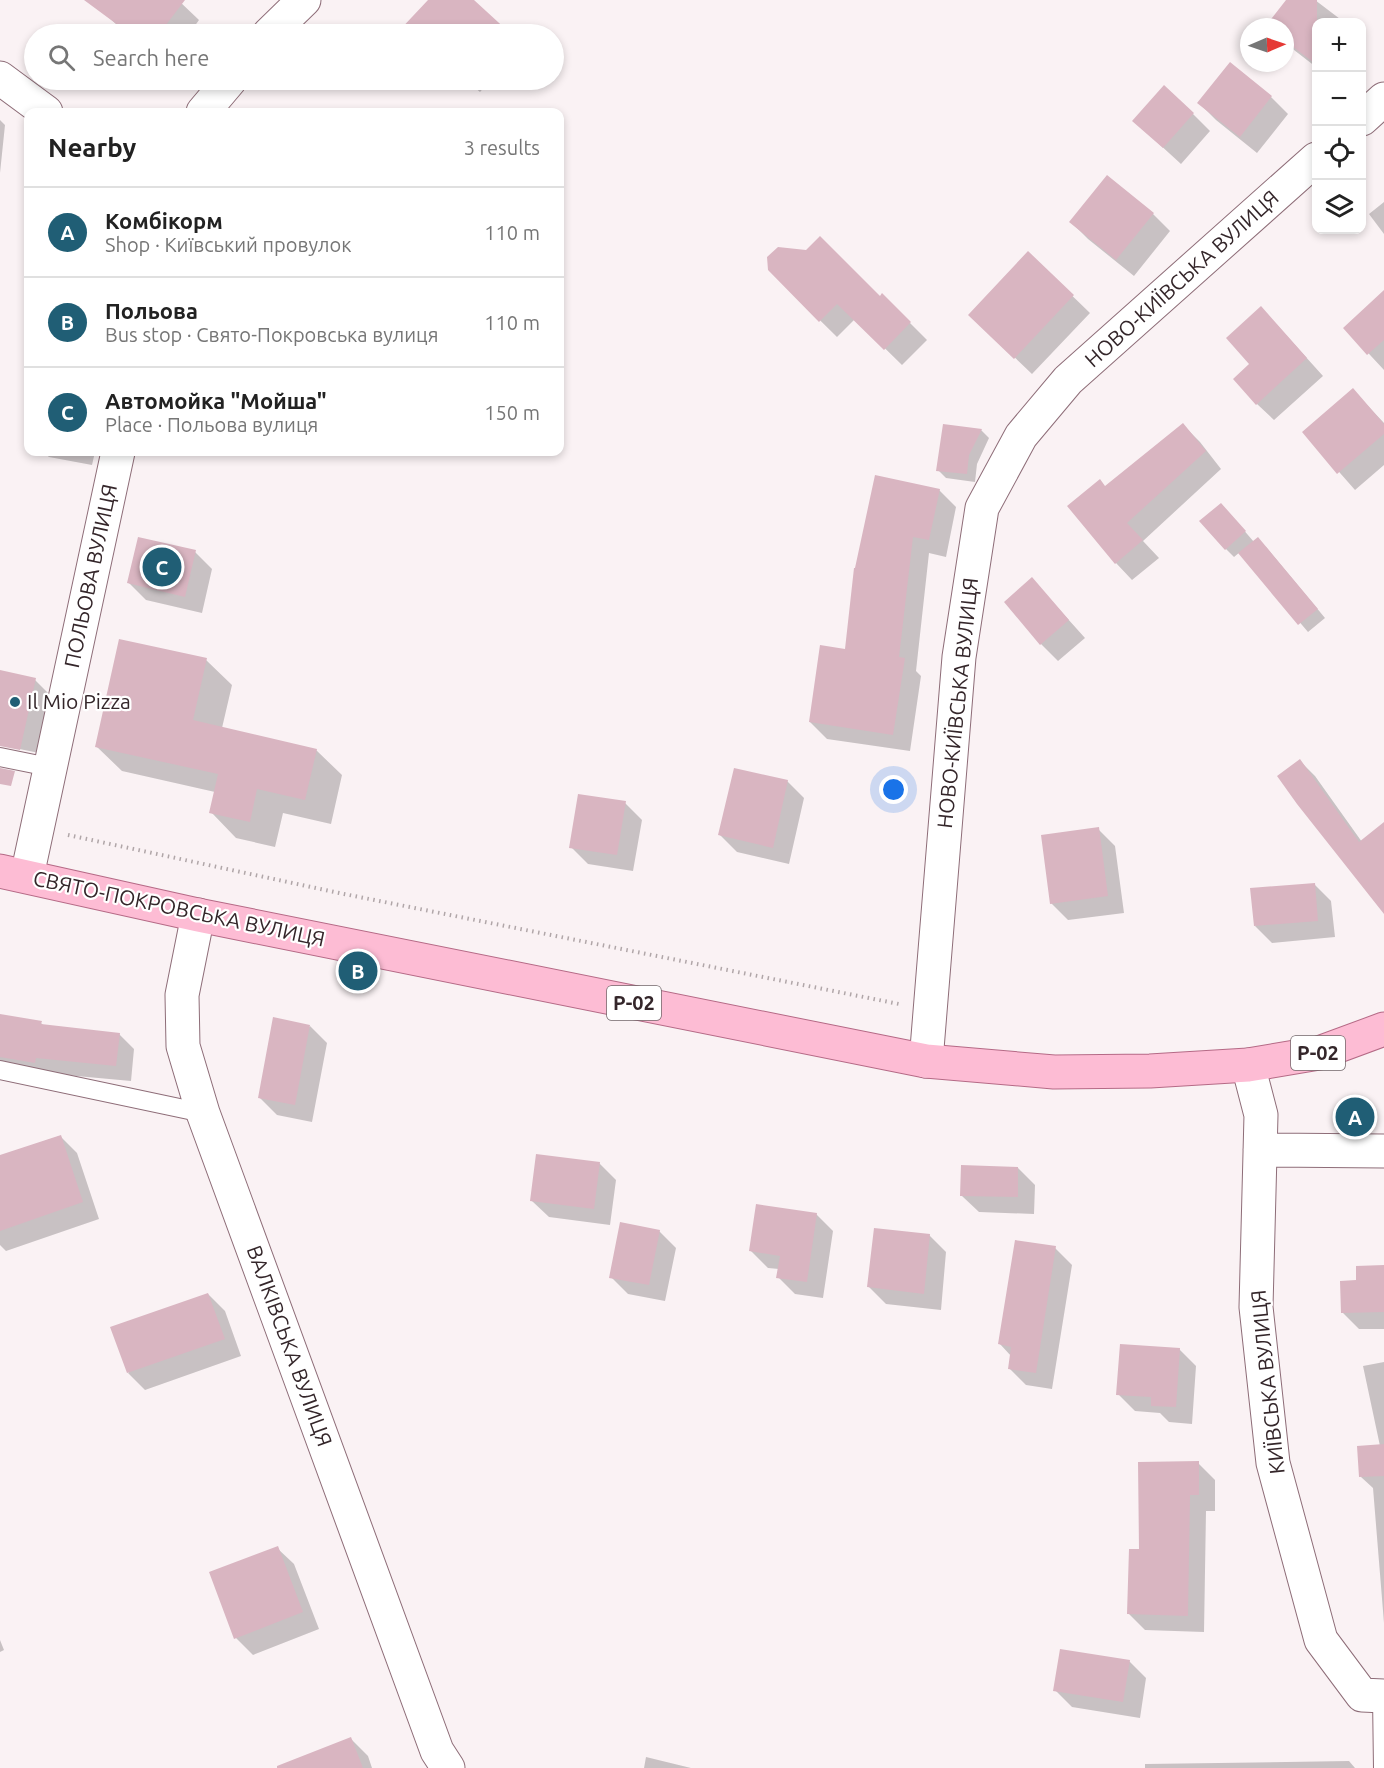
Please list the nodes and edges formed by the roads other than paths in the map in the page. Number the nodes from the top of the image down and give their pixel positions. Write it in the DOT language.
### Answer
graph roads {
  1 [pos="304,0"];
  2 [pos="279,24"];
  3 [pos="0,78"];
  4 [pos="222,90"];
  5 [pos="1384,99"];
  6 [pos="41,108"];
  7 [pos="206,108"];
  8 [pos="1366,115"];
  9 [pos="1312,163"];
  10 [pos="117,456"];
  11 [pos="0,757"];
  12 [pos="49,767"];
  13 [pos="13,873"];
  14 [pos="198,915"];
  15 [pos="1384,1029"];
  16 [pos="926,1061"];
  17 [pos="1248,1065"];
  18 [pos="0,1070"];
  19 [pos="203,1113"];
  20 [pos="1260,1150"];
  21 [pos="1384,1151"];
  22 [pos="1383,1696"];
  23 [pos="448,1768"];
  24 [pos="1383,1768"];
  1 -- 2 [label="street"];
  3 -- 6 [label="street"];
  4 -- 7 [label="street"];
  5 -- 8 [label="street"];
  9 -- 16 [label="street, НОВО-КИЇВСЬКА ВУЛИЦЯ"];
  10 -- 12 [label="street, ПОЛЬОВА ВУЛИЦЯ"];
  11 -- 12 [label="lane"];
  12 -- 13 [label="street, ПОЛЬОВА ВУЛИЦЯ"];
  13 -- 14 [label="main road, СВЯТО-ПОКРОВСЬКА ВУЛИЦЯ / Р-02"];
  14 -- 16 [label="main road, СВЯТО-ПОКРОВСЬКА ВУЛИЦЯ / Р-02"];
  14 -- 19 [label="street, ВАЛКІВСЬКА ВУЛИЦЯ"];
  15 -- 17 [label="main road, СВЯТО-ПОКРОВСЬКА ВУЛИЦЯ / Р-02"];
  16 -- 17 [label="main road, СВЯТО-ПОКРОВСЬКА ВУЛИЦЯ / Р-02"];
  17 -- 20 [label="street, КИЇВСЬКА ВУЛИЦЯ"];
  18 -- 19 [label="lane"];
  19 -- 23 [label="street, ВАЛКІВСЬКА ВУЛИЦЯ"];
  20 -- 21 [label="street"];
  20 -- 22 [label="street, КИЇВСЬКА ВУЛИЦЯ"];
  22 -- 24 [label="lane"];
}
